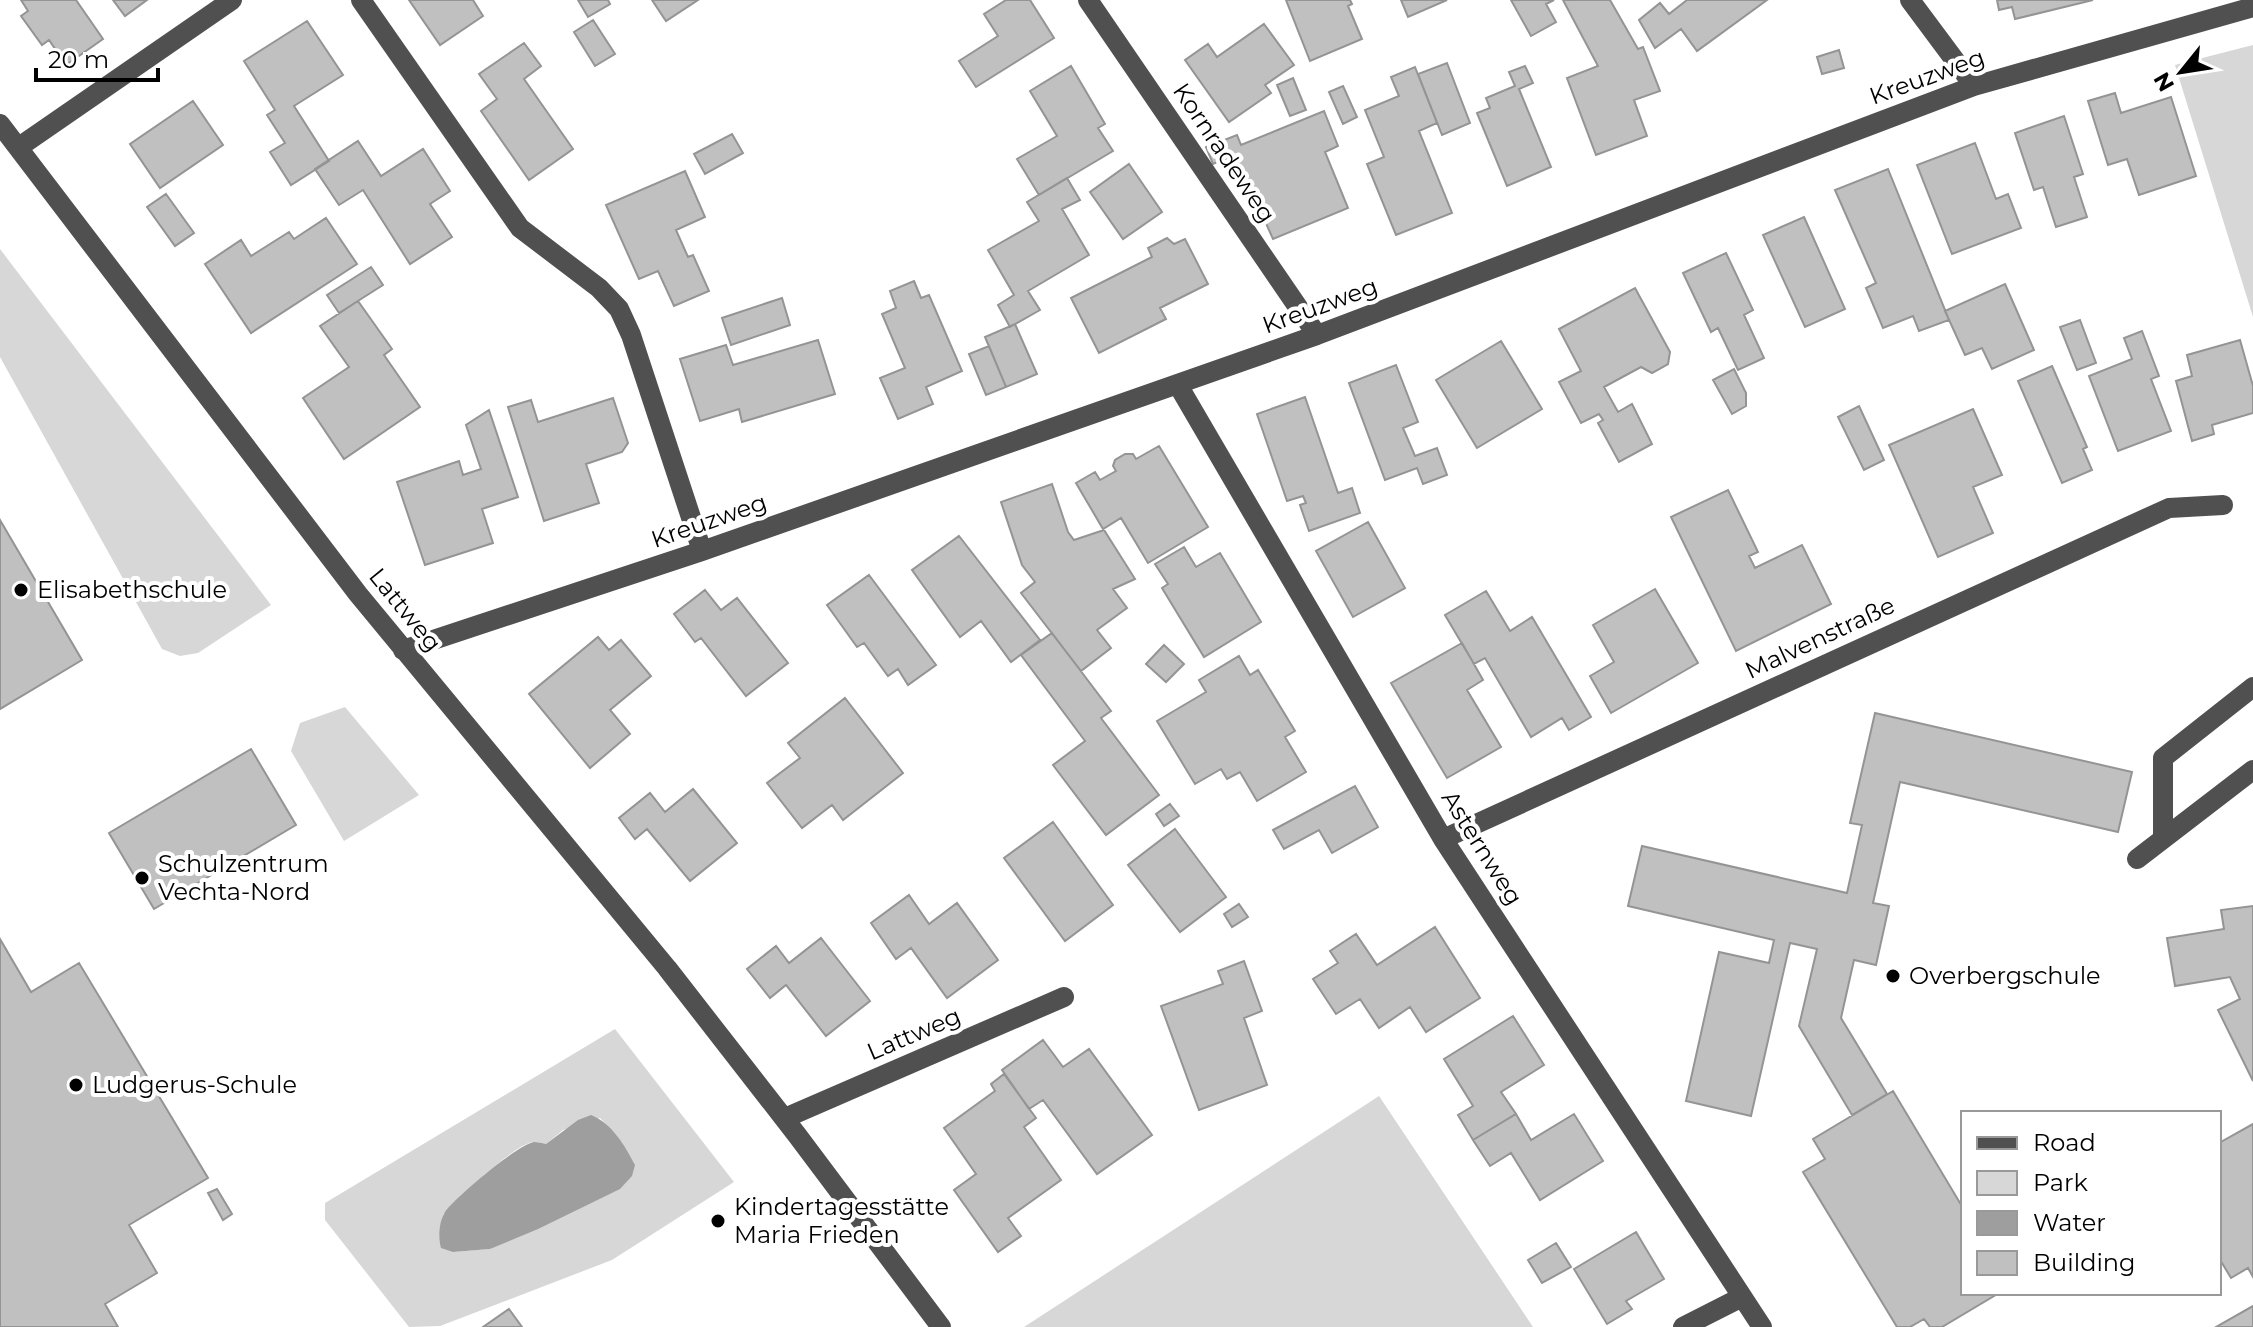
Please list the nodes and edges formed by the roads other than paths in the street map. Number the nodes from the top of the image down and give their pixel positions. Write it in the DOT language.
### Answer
graph roads {
  1 [pos="232,0"];
  2 [pos="361,0"];
  3 [pos="1088,0"];
  4 [pos="1910,0"];
  5 [pos="2253,7"];
  6 [pos="1974,86"];
  7 [pos="0,124"];
  8 [pos="19,147"];
  9 [pos="1317,335"];
  10 [pos="1178,385"];
  11 [pos="2223,505"];
  12 [pos="702,551"];
  13 [pos="403,650"];
  14 [pos="2253,687"];
  15 [pos="2253,770"];
  16 [pos="1443,839"];
  17 [pos="2163,839"];
  18 [pos="2137,859"];
  19 [pos="1064,997"];
  20 [pos="785,1118"];
  21 [pos="1742,1297"];
  22 [pos="941,1327"];
  23 [pos="1683,1327"];
  24 [pos="1762,1327"];
  1 -- 8 [label="street"];
  2 -- 12 [label="street"];
  3 -- 9 [label="street, Kornradeweg"];
  4 -- 6 [label="street"];
  5 -- 6 [label="street, Kreuzweg"];
  6 -- 9 [label="street, Kreuzweg"];
  7 -- 8 [label="street, Lattweg"];
  8 -- 13 [label="street, Lattweg"];
  9 -- 10 [label="street, Kreuzweg"];
  10 -- 12 [label="street, Kreuzweg"];
  10 -- 16 [label="street, Asternweg"];
  11 -- 16 [label="street, Malvenstraße"];
  12 -- 13 [label="street, Kreuzweg"];
  13 -- 20 [label="street, Lattweg"];
  14 -- 17 [label="street"];
  15 -- 17 [label="street"];
  16 -- 21 [label="street, Asternweg"];
  17 -- 18 [label="street"];
  19 -- 20 [label="street, Lattweg"];
  20 -- 22 [label="street, Lattweg"];
  21 -- 23 [label="street"];
  21 -- 24 [label="street, Asternweg"];
}
